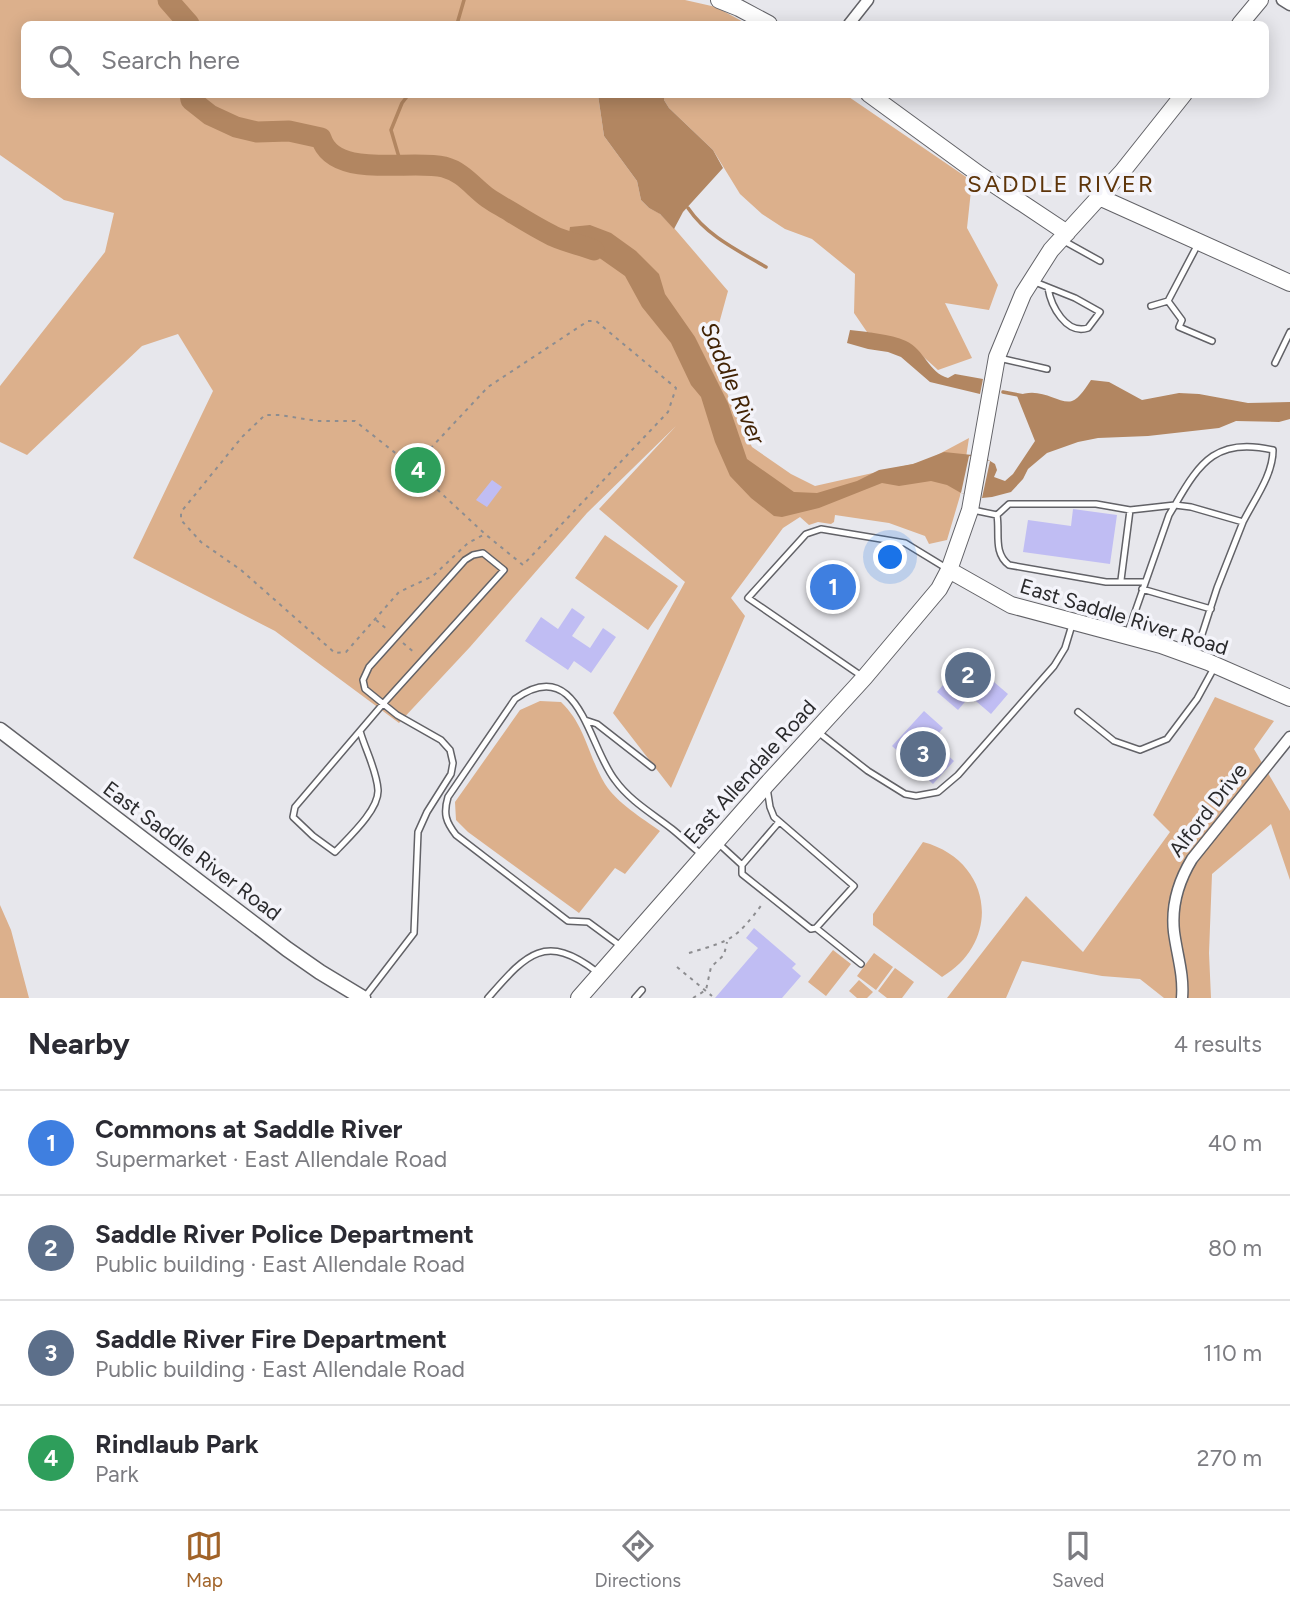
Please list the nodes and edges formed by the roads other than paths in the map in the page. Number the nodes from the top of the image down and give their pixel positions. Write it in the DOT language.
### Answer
graph roads {
  1 [pos="719,0"];
  2 [pos="867,0"];
  3 [pos="1260,0"];
  4 [pos="1282,0"];
  5 [pos="1290,5"];
  6 [pos="763,21"];
  7 [pos="851,21"];
  8 [pos="1242,21"];
  9 [pos="874,98"];
  10 [pos="1181,98"];
  11 [pos="1099,197"];
  12 [pos="1064,236"];
  13 [pos="1200,242"];
  14 [pos="1100,261"];
  15 [pos="1030,280"];
  16 [pos="1290,283"];
  17 [pos="1048,288"];
  18 [pos="1168,301"];
  19 [pos="1151,306"];
  20 [pos="1290,331"];
  21 [pos="1212,341"];
  22 [pos="997,357"];
  23 [pos="1275,363"];
  24 [pos="1047,369"];
  25 [pos="972,504"];
  26 [pos="1175,506"];
  27 [pos="1130,510"];
  28 [pos="997,515"];
  29 [pos="1243,522"];
  30 [pos="949,570"];
  31 [pos="1121,580"];
  32 [pos="1144,586"];
  33 [pos="1211,609"];
  34 [pos="1073,622"];
  35 [pos="1127,635"];
  36 [pos="1195,657"];
  37 [pos="1216,665"];
  38 [pos="863,678"];
  39 [pos="1290,698"];
  40 [pos="382,705"];
  41 [pos="1078,712"];
  42 [pos="585,719"];
  43 [pos="0,730"];
  44 [pos="815,730"];
  45 [pos="360,731"];
  46 [pos="1290,737"];
  47 [pos="652,767"];
  48 [pos="767,783"];
  49 [pos="779,822"];
  50 [pos="716,841"];
  51 [pos="703,856"];
  52 [pos="742,865"];
  53 [pos="816,928"];
  54 [pos="623,948"];
  55 [pos="861,964"];
  56 [pos="600,974"];
  57 [pos="642,990"];
  58 [pos="363,998"];
  59 [pos="488,998"];
  60 [pos="579,998"];
  61 [pos="635,998"];
  62 [pos="1182,998"];
  1 -- 6 [label="main road"];
  2 -- 7 [label="street"];
  3 -- 8 [label="main road"];
  4 -- 5 [label="street"];
  9 -- 12 [label="main road"];
  10 -- 11 [label="main road"];
  11 -- 12 [label="main road"];
  11 -- 13 [label="main road"];
  12 -- 14 [label="lane"];
  12 -- 15 [label="main road"];
  13 -- 16 [label="main road"];
  13 -- 18 [label="lane"];
  15 -- 17 [label="lane"];
  15 -- 22 [label="main road"];
  17 -- 17 [label="lane"];
  18 -- 19 [label="lane"];
  18 -- 21 [label="lane"];
  20 -- 23 [label="lane"];
  22 -- 24 [label="lane"];
  22 -- 25 [label="main road, East Allendale Road"];
  25 -- 28 [label="lane"];
  25 -- 30 [label="main road, East Allendale Road"];
  26 -- 27 [label="lane"];
  26 -- 29 [label="lane"];
  26 -- 29 [label="lane"];
  26 -- 32 [label="lane"];
  27 -- 28 [label="lane"];
  27 -- 31 [label="lane"];
  28 -- 31 [label="lane"];
  29 -- 33 [label="lane"];
  30 -- 34 [label="main road, East Saddle River Road"];
  30 -- 38 [label="main road, East Allendale Road"];
  30 -- 38 [label="lane"];
  31 -- 32 [label="lane"];
  32 -- 33 [label="lane"];
  32 -- 35 [label="lane"];
  33 -- 36 [label="lane"];
  34 -- 35 [label="main road, East Saddle River Road"];
  34 -- 44 [label="lane"];
  35 -- 36 [label="main road, East Saddle River Road"];
  36 -- 37 [label="main road, East Saddle River Road"];
  37 -- 39 [label="main road, East Saddle River Road"];
  37 -- 41 [label="lane"];
  38 -- 44 [label="main road, East Allendale Road"];
  40 -- 40 [label="lane"];
  40 -- 45 [label="lane"];
  40 -- 58 [label="lane"];
  42 -- 47 [label="lane"];
  42 -- 51 [label="lane"];
  42 -- 54 [label="lane"];
  43 -- 58 [label="street, East Saddle River Road"];
  44 -- 48 [label="main road, East Allendale Road"];
  45 -- 45 [label="lane"];
  46 -- 62 [label="street, Alford Drive"];
  48 -- 49 [label="lane"];
  48 -- 50 [label="main road, East Allendale Road"];
  49 -- 52 [label="lane"];
  49 -- 53 [label="lane"];
  50 -- 51 [label="main road, East Allendale Road"];
  50 -- 52 [label="lane"];
  51 -- 54 [label="main road, East Allendale Road"];
  52 -- 53 [label="lane"];
  53 -- 55 [label="lane"];
  54 -- 56 [label="main road, East Allendale Road"];
  56 -- 59 [label="lane"];
  56 -- 60 [label="main road, East Allendale Road"];
  57 -- 61 [label="lane"];
}
